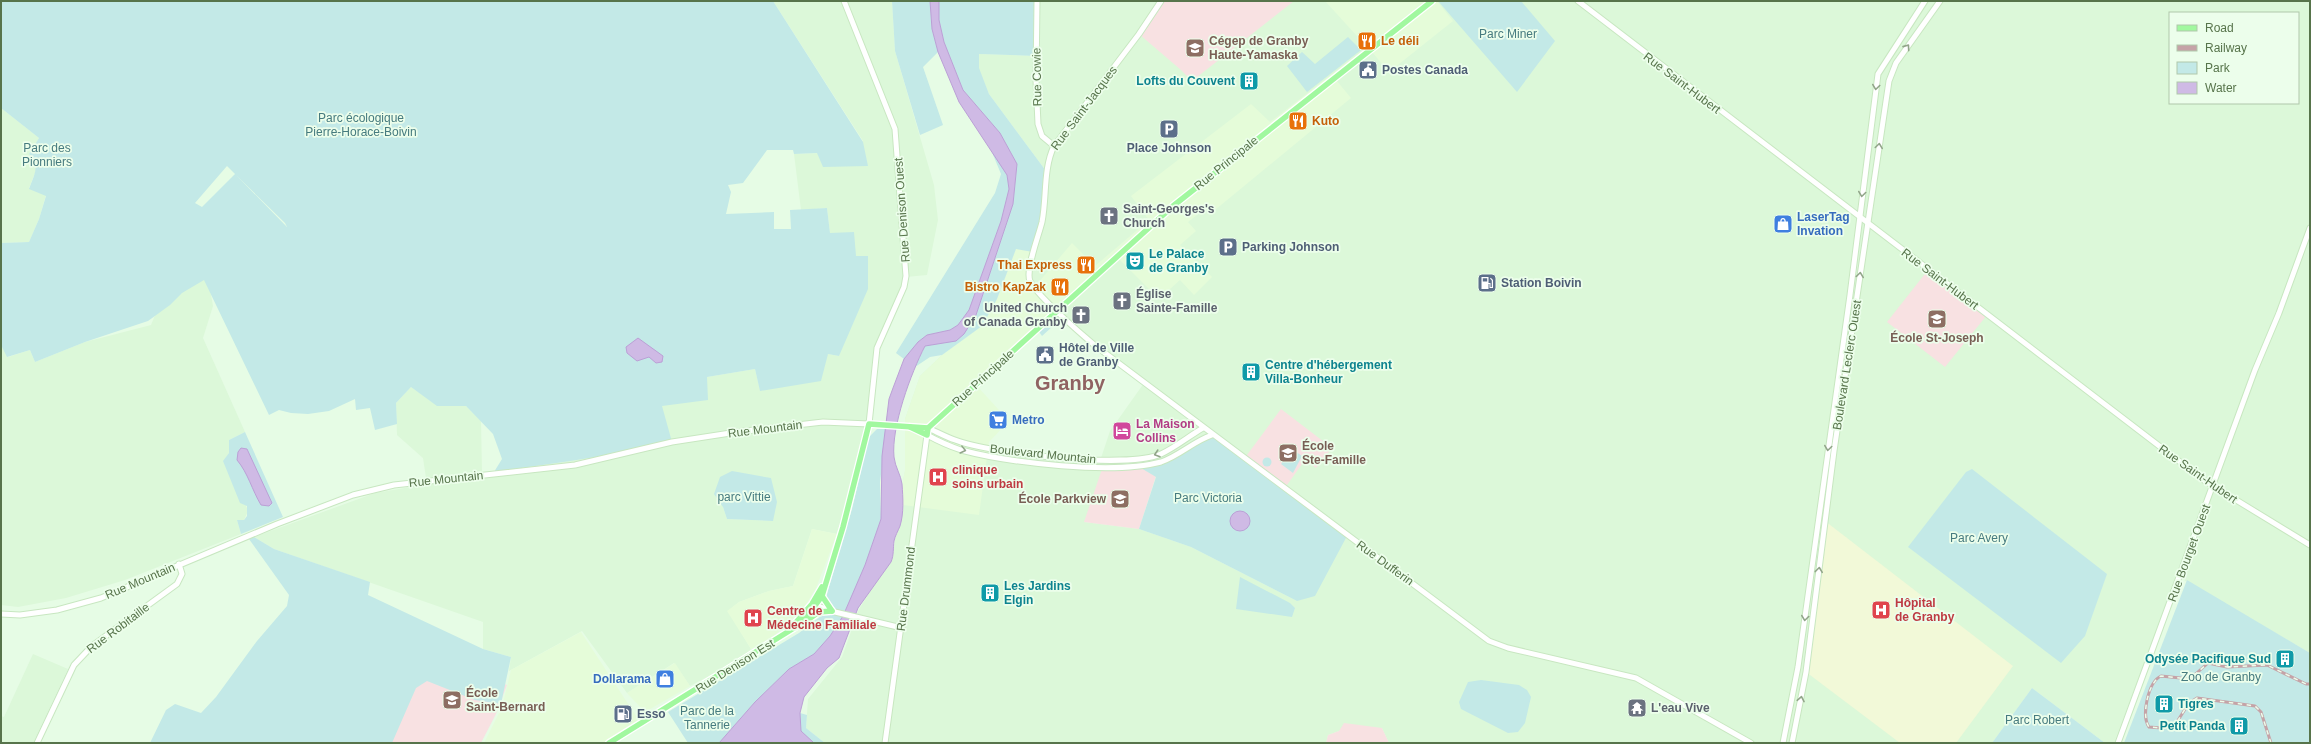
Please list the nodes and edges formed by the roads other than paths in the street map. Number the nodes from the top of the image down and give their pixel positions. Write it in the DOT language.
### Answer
graph roads {
  1 [pos="844,1"];
  2 [pos="1037,1"];
  3 [pos="1161,1"];
  4 [pos="1432,1"];
  5 [pos="1578,1"];
  6 [pos="1925,1"];
  7 [pos="1940,1"];
  8 [pos="1054,146"];
  9 [pos="1858,217"];
  10 [pos="1868,225"];
  11 [pos="2310,228"];
  12 [pos="1057,310"];
  13 [pos="869,424"];
  14 [pos="910,427"];
  15 [pos="928,428"];
  16 [pos="1203,428"];
  17 [pos="1212,434"];
  18 [pos="927,435"];
  19 [pos="2213,487"];
  20 [pos="2310,546"];
  21 [pos="179,564"];
  22 [pos="828,574"];
  23 [pos="822,596"];
  24 [pos="814,606"];
  25 [pos="833,612"];
  26 [pos="1,614"];
  27 [pos="802,623"];
  28 [pos="902,628"];
  29 [pos="783,636"];
  30 [pos="37,743"];
  31 [pos="609,743"];
  32 [pos="886,743"];
  33 [pos="1751,743"];
  34 [pos="1783,743"];
  35 [pos="1792,743"];
  36 [pos="2118,743"];
  1 -- 13 [label="street, Rue Denison Ouest"];
  2 -- 8 [label="street, Rue Cowie"];
  3 -- 8 [label="street, Rue Saint-Jacques"];
  4 -- 12 [label="main road, Rue Principale"];
  5 -- 9 [label="street, Rue Saint-Hubert"];
  6 -- 9 [label="street, Boulevard Leclerc Ouest, one-way"];
  10 -- 7 [label="street, Boulevard Leclerc Ouest, one-way"];
  8 -- 12 [label="street, Rue Saint-Jacques"];
  9 -- 10 [label="street, Rue Saint-Hubert"];
  9 -- 34 [label="street, Boulevard Leclerc Ouest, one-way"];
  10 -- 19 [label="street, Rue Saint-Hubert"];
  35 -- 10 [label="street, Boulevard Leclerc Ouest, one-way"];
  11 -- 19 [label="street, Rue Bourget Ouest"];
  12 -- 15 [label="main road, Rue Principale"];
  12 -- 16 [label="street, Rue Dufferin"];
  13 -- 14 [label="main road, Rue Mountain"];
  13 -- 21 [label="street, Rue Mountain"];
  13 -- 22 [label="main road, Rue Denison Est"];
  14 -- 15 [label="main road, Rue Mountain"];
  14 -- 18 [label="main road, Rue Mountain"];
  16 -- 15 [label="street, Boulevard Mountain, one-way"];
  15 -- 18 [label="main road"];
  16 -- 17 [label="street, Rue Dufferin"];
  18 -- 17 [label="street, Boulevard Mountain, one-way"];
  17 -- 33 [label="street, Rue Dufferin"];
  18 -- 28 [label="street, Rue Drummond"];
  19 -- 20 [label="street, Rue Saint-Hubert"];
  19 -- 36 [label="street, Rue Bourget Ouest"];
  21 -- 26 [label="street, Rue Mountain"];
  21 -- 30 [label="street, Rue Robitaille"];
  22 -- 23 [label="main road, Rue Denison Est"];
  22 -- 24 [label="main road"];
  23 -- 24 [label="main road, Rue Denison Est"];
  23 -- 25 [label="main road"];
  24 -- 25 [label="street"];
  24 -- 27 [label="main road, Rue Denison Est"];
  24 -- 29 [label="main road"];
  25 -- 27 [label="main road"];
  25 -- 28 [label="street"];
  27 -- 29 [label="main road, Rue Denison Est"];
  28 -- 32 [label="street, Rue Drummond"];
  29 -- 31 [label="main road, Rue Denison Est"];
}
